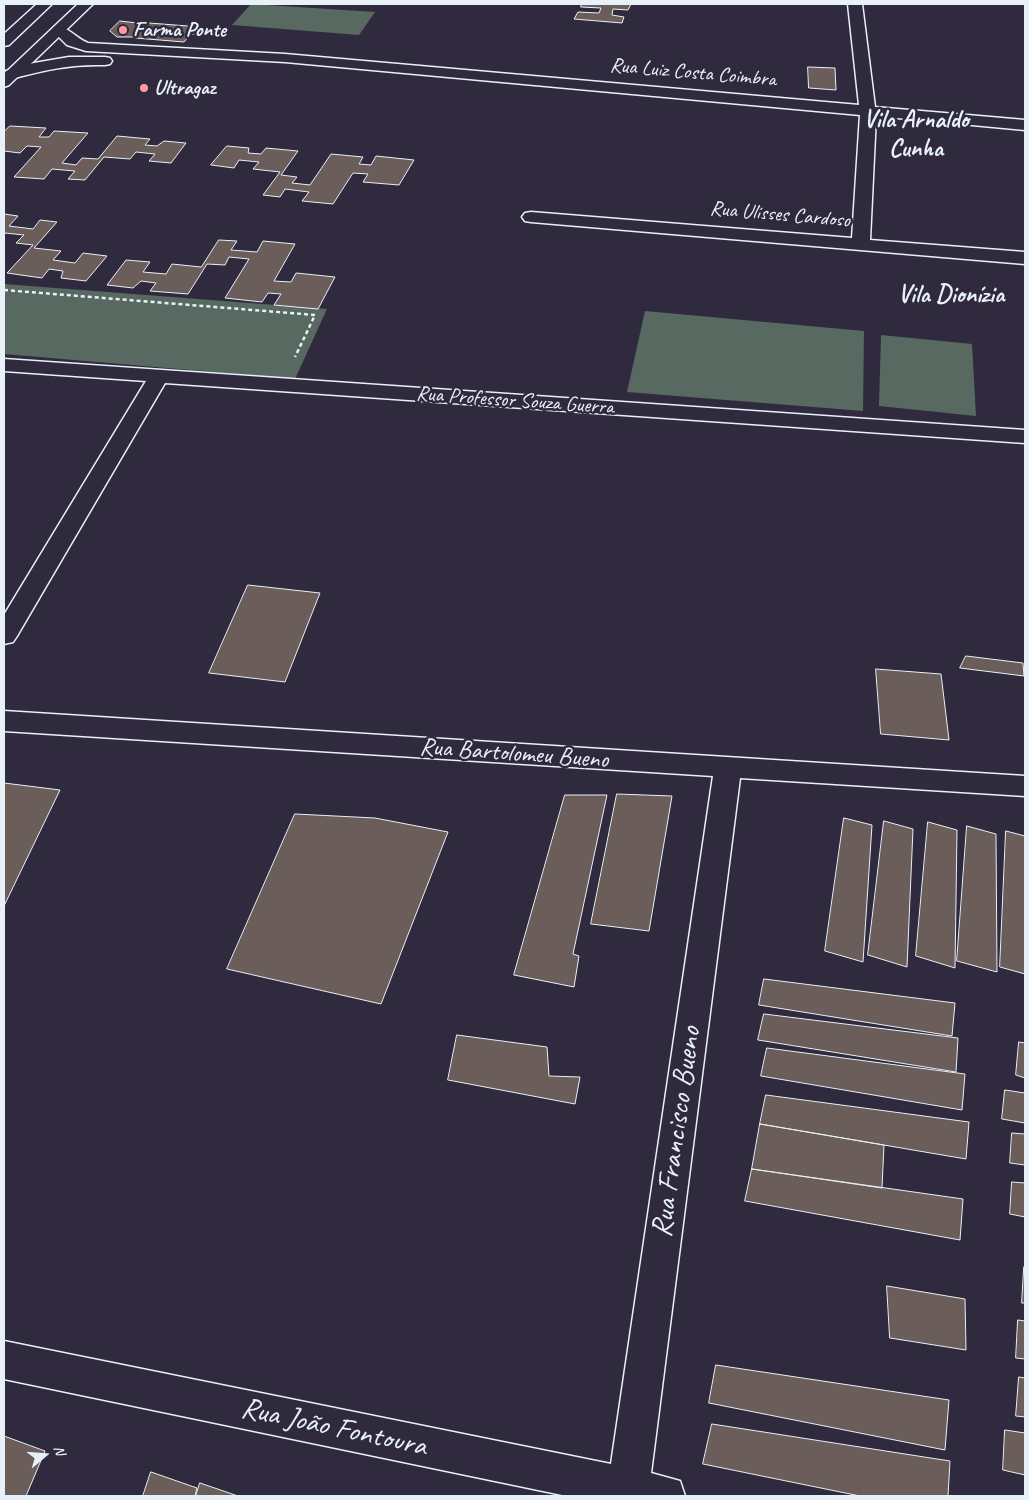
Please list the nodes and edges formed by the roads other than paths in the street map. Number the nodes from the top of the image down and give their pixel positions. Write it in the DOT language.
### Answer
graph roads {
  1 [pos="45,4"];
  2 [pos="86,4"];
  3 [pos="855,4"];
  4 [pos="59,30"];
  5 [pos="4,42"];
  6 [pos="288,64"];
  7 [pos="6,77"];
  8 [pos="868,111"];
  9 [pos="1025,124"];
  10 [pos="531,217"];
  11 [pos="861,244"];
  12 [pos="1025,258"];
  13 [pos="4,365"];
  14 [pos="158,376"];
  15 [pos="1025,437"];
  16 [pos="4,636"];
  17 [pos="4,721"];
  18 [pos="728,767"];
  19 [pos="1025,786"];
  20 [pos="4,1360"];
  21 [pos="640,1494"];
  1 -- 5 [label="street"];
  2 -- 4 [label="street"];
  3 -- 8 [label="street"];
  4 -- 6 [label="street, Rua Luiz Costa Coimbra"];
  4 -- 7 [label="street"];
  6 -- 7 [label="street, Rua Luiz Costa Coimbra"];
  6 -- 8 [label="street, Rua Luiz Costa Coimbra"];
  8 -- 9 [label="street, Rua Luiz Costa Coimbra"];
  8 -- 11 [label="street"];
  10 -- 11 [label="street, Rua Ulisses Cardoso"];
  11 -- 12 [label="street, Rua Ulisses Cardoso"];
  13 -- 14 [label="street, Rua Professor Souza Guerra"];
  14 -- 15 [label="street, Rua Professor Souza Guerra"];
  14 -- 16 [label="street"];
  17 -- 18 [label="street, Rua Bartolomeu Bueno"];
  18 -- 19 [label="street, Rua Bartolomeu Bueno"];
  18 -- 21 [label="street, Rua Francisco Bueno"];
  20 -- 21 [label="street, Rua João Fontoura"];
}
